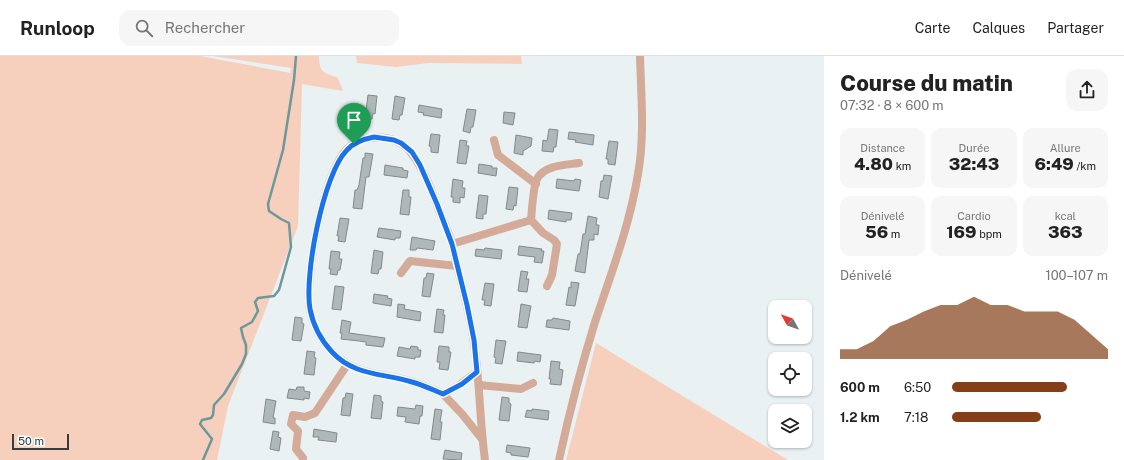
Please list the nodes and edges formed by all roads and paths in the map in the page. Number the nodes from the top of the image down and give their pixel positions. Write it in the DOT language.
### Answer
graph roads {
  1 [pos="640,56"];
  2 [pos="494,140"];
  3 [pos="579,163"];
  4 [pos="536,184"];
  5 [pos="531,220"];
  6 [pos="452,244"];
  7 [pos="457,266"];
  8 [pos="401,273"];
  9 [pos="547,286"];
  10 [pos="346,365"];
  11 [pos="477,372"];
  12 [pos="533,383"];
  13 [pos="479,385"];
  14 [pos="443,394"];
  15 [pos="482,439"];
  16 [pos="303,458"];
  17 [pos="485,460"];
  18 [pos="559,460"];
  1 -- 18 [label="street"];
  2 -- 4 [label="street"];
  3 -- 4 [label="street"];
  4 -- 5 [label="street"];
  5 -- 6 [label="street"];
  5 -- 9 [label="street"];
  6 -- 7 [label="street"];
  6 -- 10 [label="street"];
  7 -- 8 [label="street"];
  7 -- 11 [label="street"];
  10 -- 14 [label="street"];
  10 -- 16 [label="street"];
  11 -- 13 [label="street"];
  11 -- 14 [label="street"];
  12 -- 13 [label="street"];
  13 -- 15 [label="street"];
  14 -- 15 [label="street"];
  15 -- 17 [label="street"];
}
